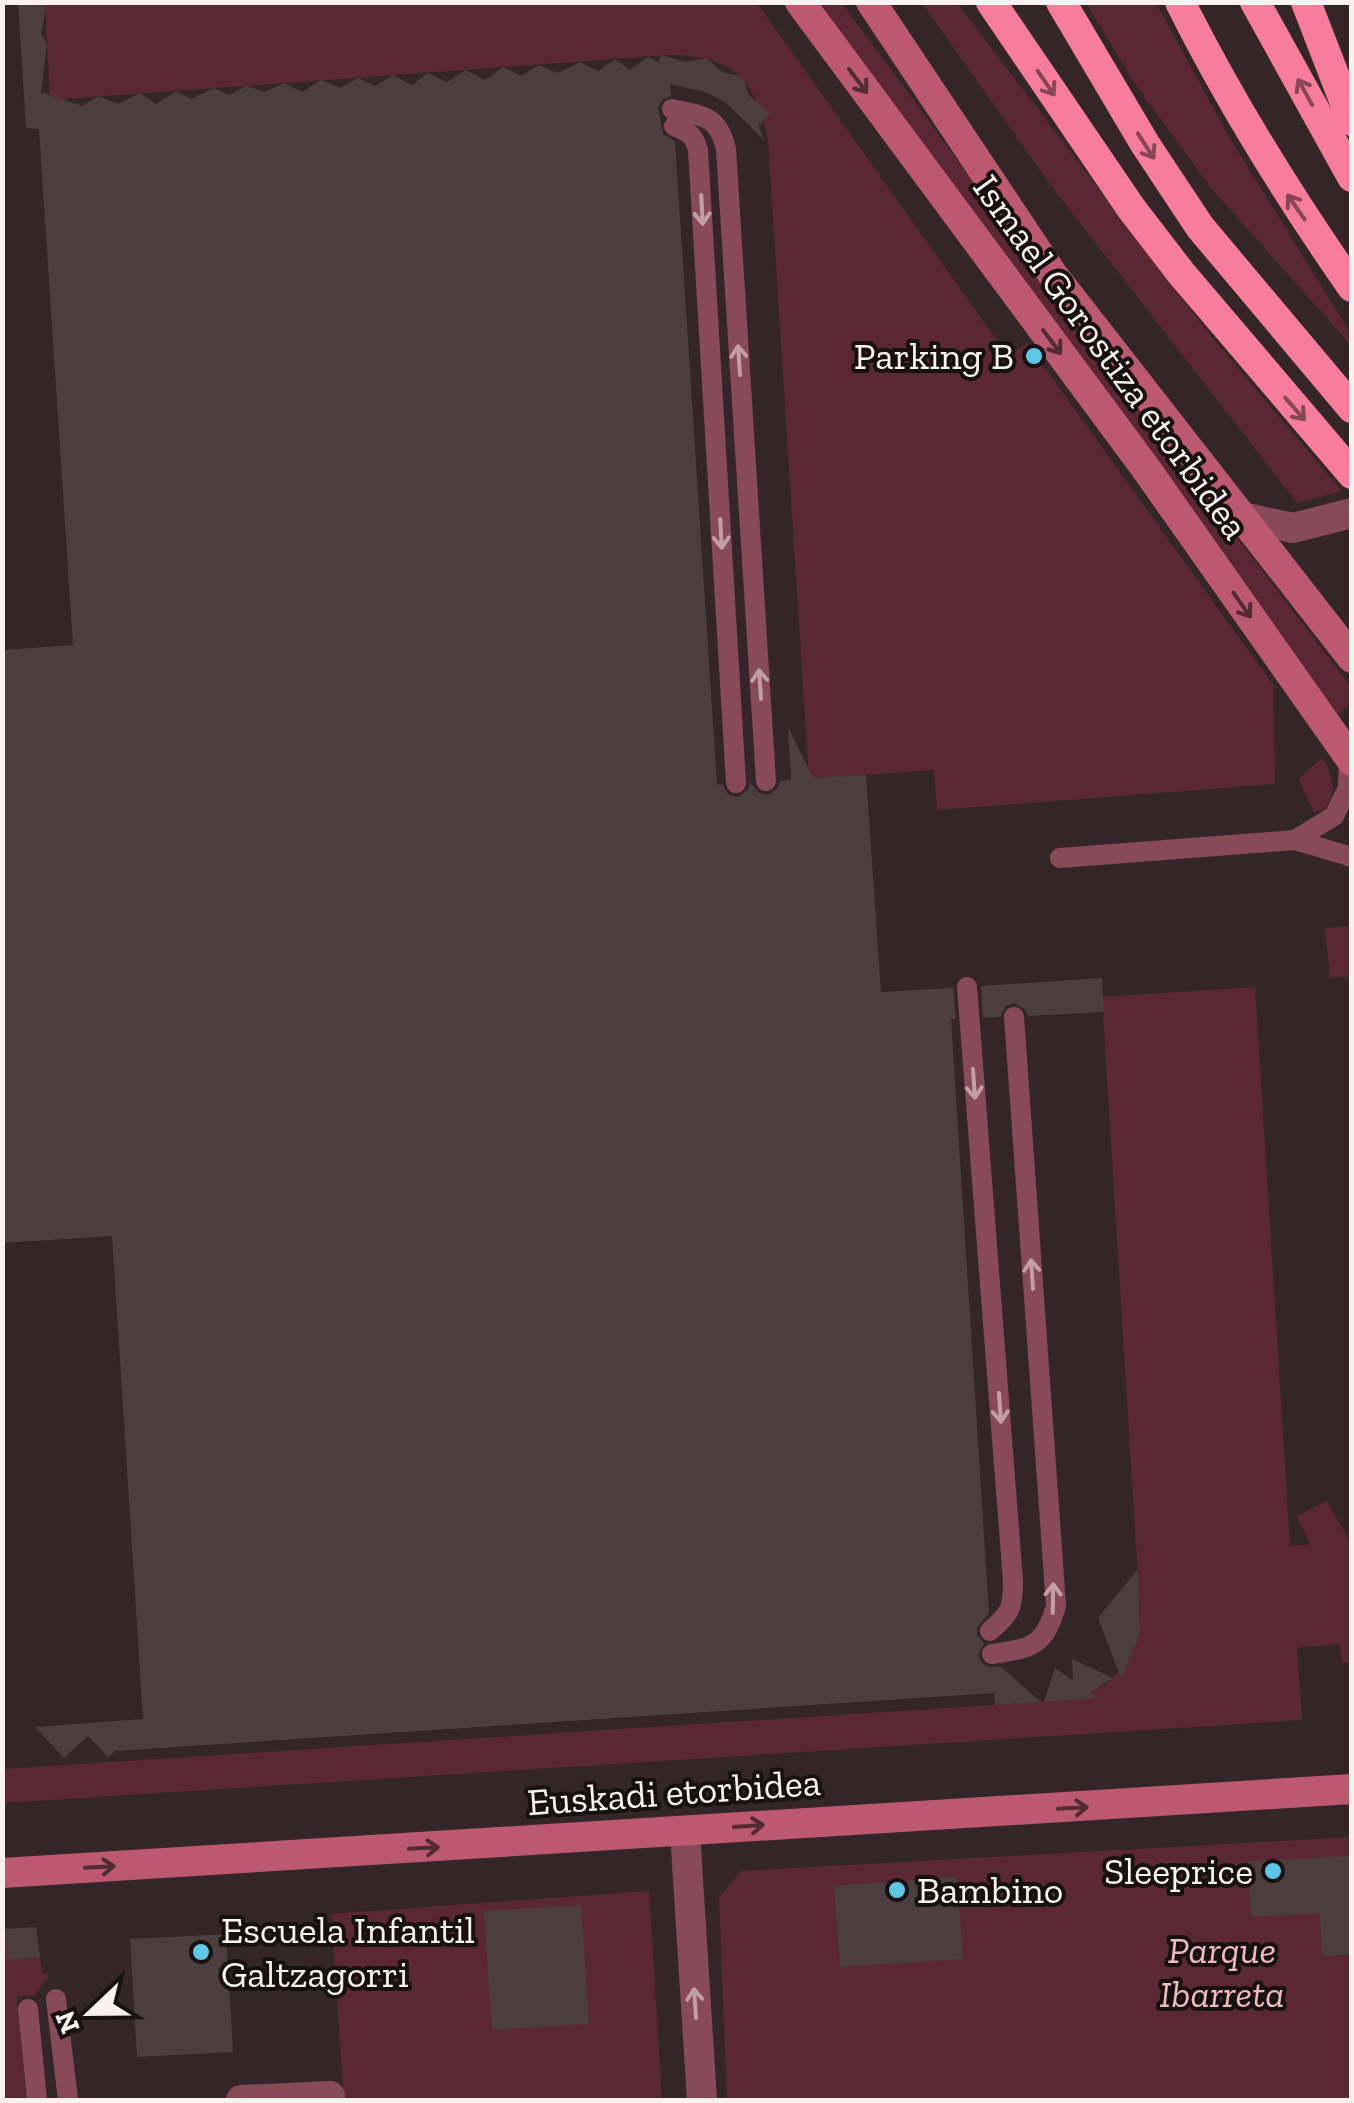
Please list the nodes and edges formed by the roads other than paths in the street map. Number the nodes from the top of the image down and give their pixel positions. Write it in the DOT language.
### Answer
graph roads {
  1 [pos="800,2"];
  2 [pos="871,2"];
  3 [pos="990,2"];
  4 [pos="1061,2"];
  5 [pos="1180,2"];
  6 [pos="1256,2"];
  7 [pos="1306,2"];
  8 [pos="1352,121"];
  9 [pos="1352,177"];
  10 [pos="1352,287"];
  11 [pos="1352,408"];
  12 [pos="1352,474"];
  13 [pos="1352,513"];
  14 [pos="1242,516"];
  15 [pos="1352,658"];
  16 [pos="1350,760"];
  17 [pos="766,782"];
  18 [pos="736,784"];
  19 [pos="1294,840"];
  20 [pos="1352,857"];
  21 [pos="1060,858"];
  22 [pos="967,987"];
  23 [pos="1014,1016"];
  24 [pos="990,1631"];
  25 [pos="992,1654"];
  26 [pos="1352,1789"];
  27 [pos="684,1832"];
  28 [pos="2,1873"];
  29 [pos="56,1999"];
  30 [pos="28,2009"];
  31 [pos="330,2096"];
  32 [pos="36,2100"];
  33 [pos="68,2100"];
  34 [pos="241,2100"];
  35 [pos="702,2100"];
  1 -- 16 [label="main road, Ismael Gorostiza etorbidea, one-way"];
  2 -- 14 [label="main road, Ismael Gorostiza etorbidea"];
  3 -- 12 [label="highway, one-way"];
  4 -- 11 [label="highway, one-way"];
  10 -- 5 [label="highway, one-way"];
  9 -- 6 [label="highway, one-way"];
  7 -- 8 [label="highway"];
  13 -- 14 [label="street"];
  14 -- 15 [label="main road, Ismael Gorostiza etorbidea"];
  16 -- 19 [label="lane"];
  17 -- 18 [label="lane, one-way"];
  19 -- 20 [label="lane"];
  19 -- 21 [label="lane"];
  22 -- 24 [label="lane, one-way"];
  25 -- 23 [label="lane, one-way"];
  27 -- 26 [label="main road, Euskadi etorbidea, one-way"];
  28 -- 27 [label="main road, Euskadi etorbidea, one-way"];
  35 -- 27 [label="street, one-way"];
  29 -- 33 [label="lane"];
  30 -- 32 [label="lane"];
  31 -- 34 [label="street"];
}
